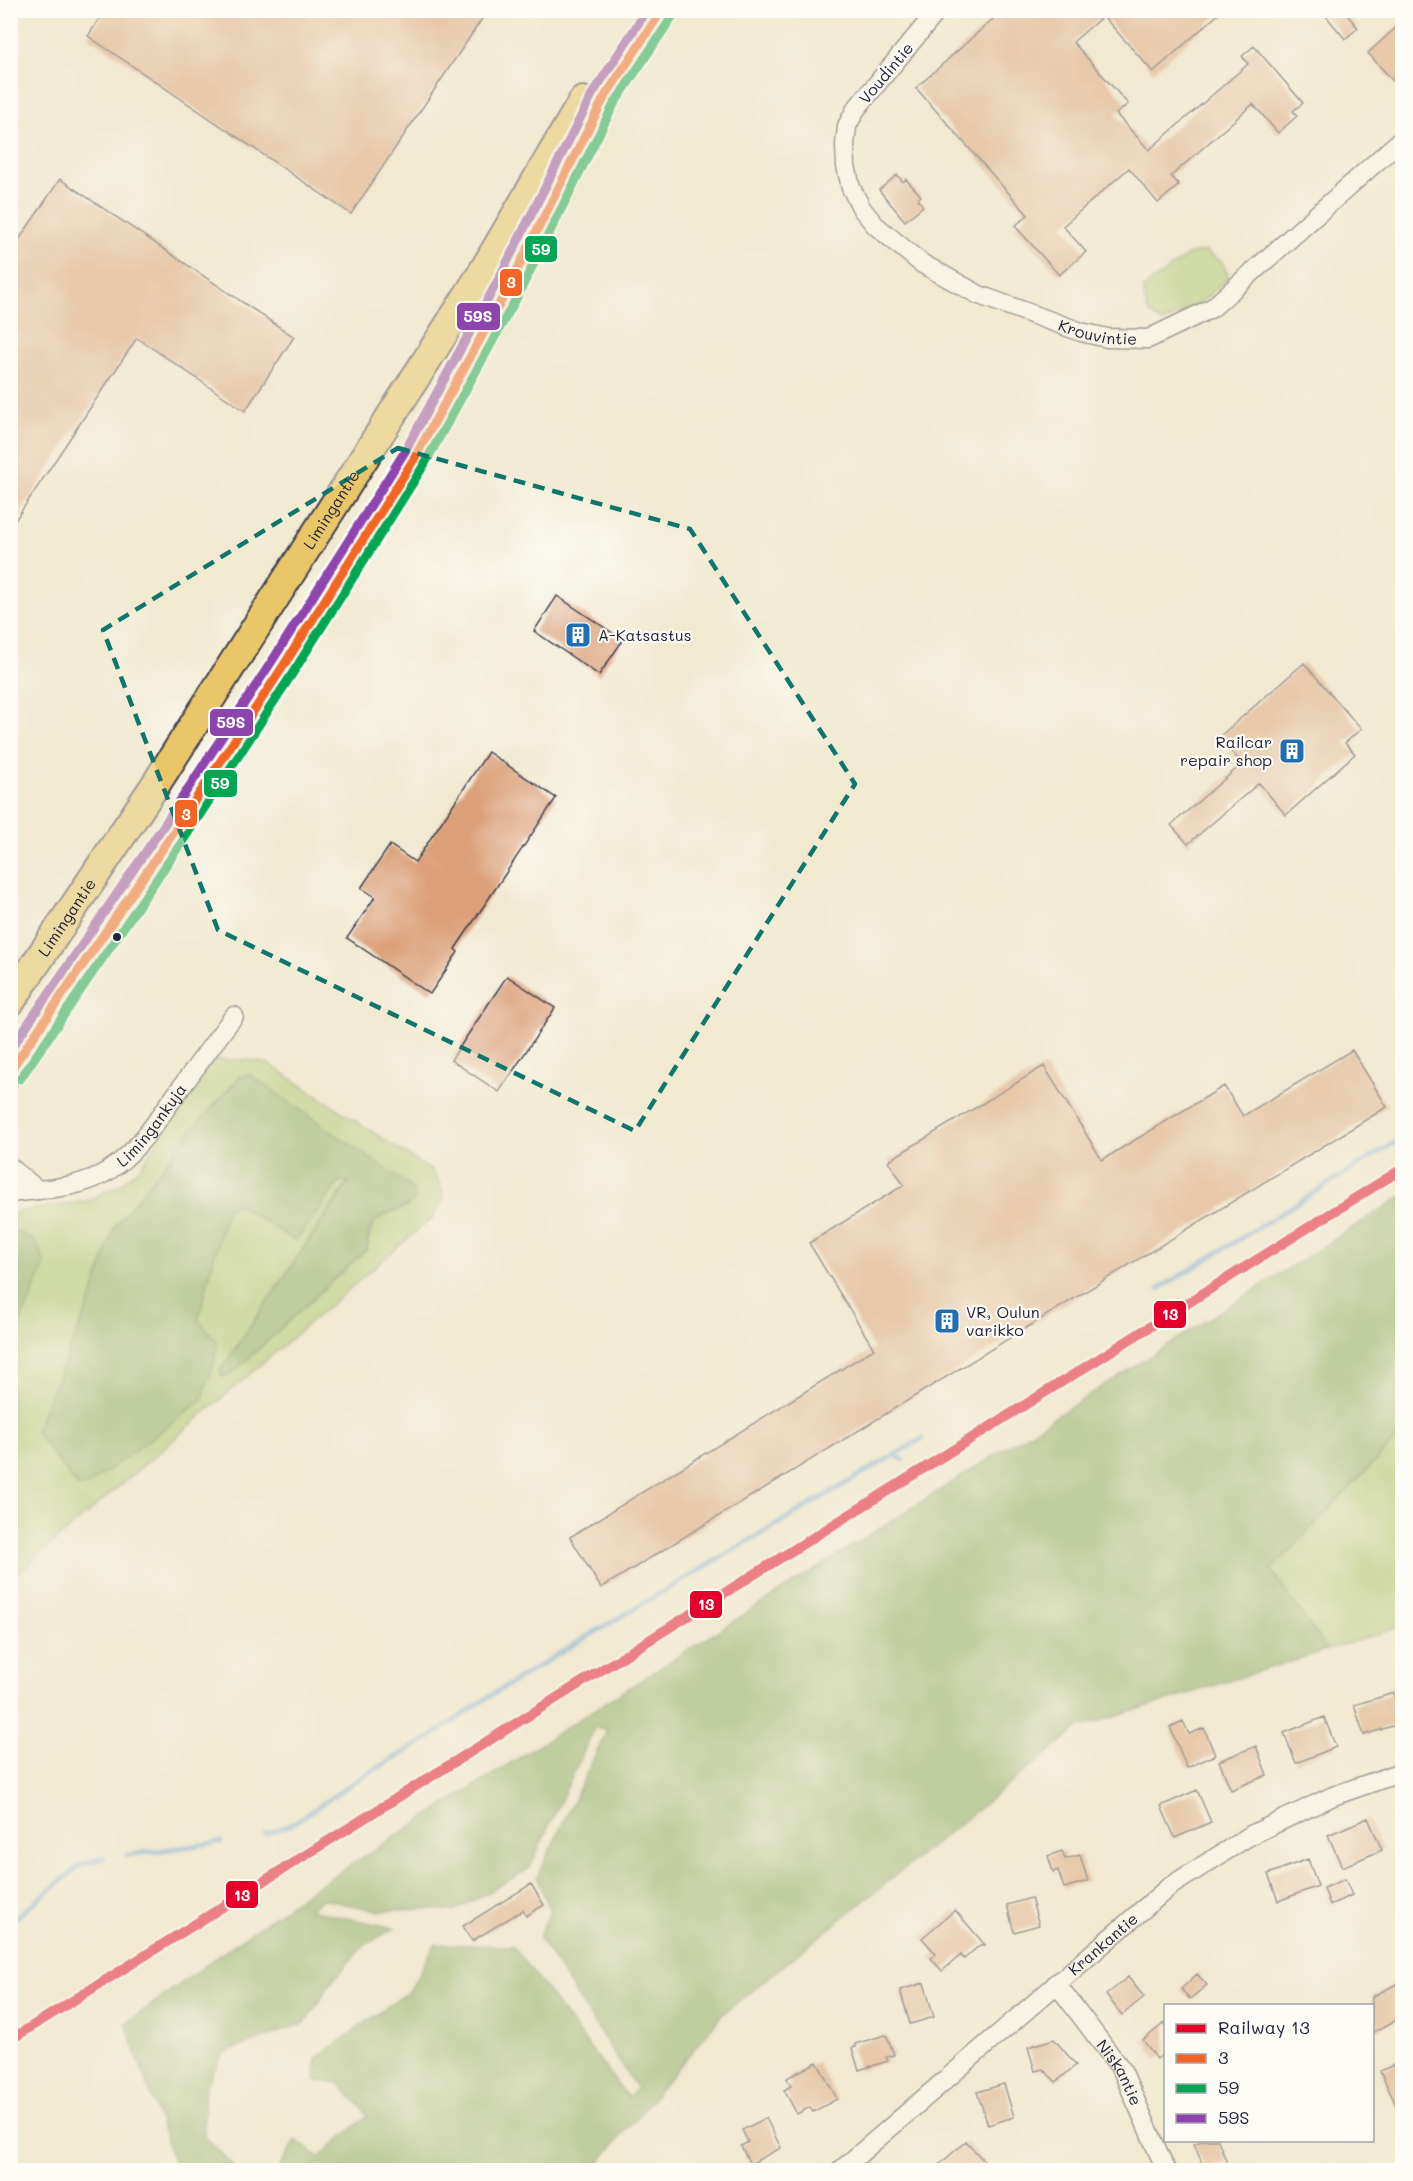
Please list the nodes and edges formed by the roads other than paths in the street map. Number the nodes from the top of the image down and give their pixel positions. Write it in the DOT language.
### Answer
graph roads {
  1 [pos="640,10"];
  2 [pos="662,10"];
  3 [pos="938,10"];
  4 [pos="602,85"];
  5 [pos="856,109"];
  6 [pos="1402,139"];
  7 [pos="10,1002"];
  8 [pos="234,1016"];
  9 [pos="10,1072"];
  10 [pos="10,1167"];
  11 [pos="38,1190"];
  12 [pos="10,1193"];
  13 [pos="1402,1772"];
  14 [pos="1056,1983"];
  15 [pos="841,2170"];
  16 [pos="1166,2170"];
  1 -- 4 [label="main road, Limingantie"];
  2 -- 4 [label="main road, Limingantie"];
  3 -- 5 [label="street, Voudintie"];
  4 -- 7 [label="main road, Limingantie"];
  4 -- 9 [label="main road, Limingantie"];
  5 -- 6 [label="street, Krouvintie"];
  8 -- 11 [label="street, Limingankuja"];
  10 -- 11 [label="street"];
  11 -- 12 [label="street, Limingankuja"];
  13 -- 14 [label="street, Krankantie"];
  14 -- 15 [label="street, Krankantie"];
  14 -- 16 [label="street, Niskantie"];
}
